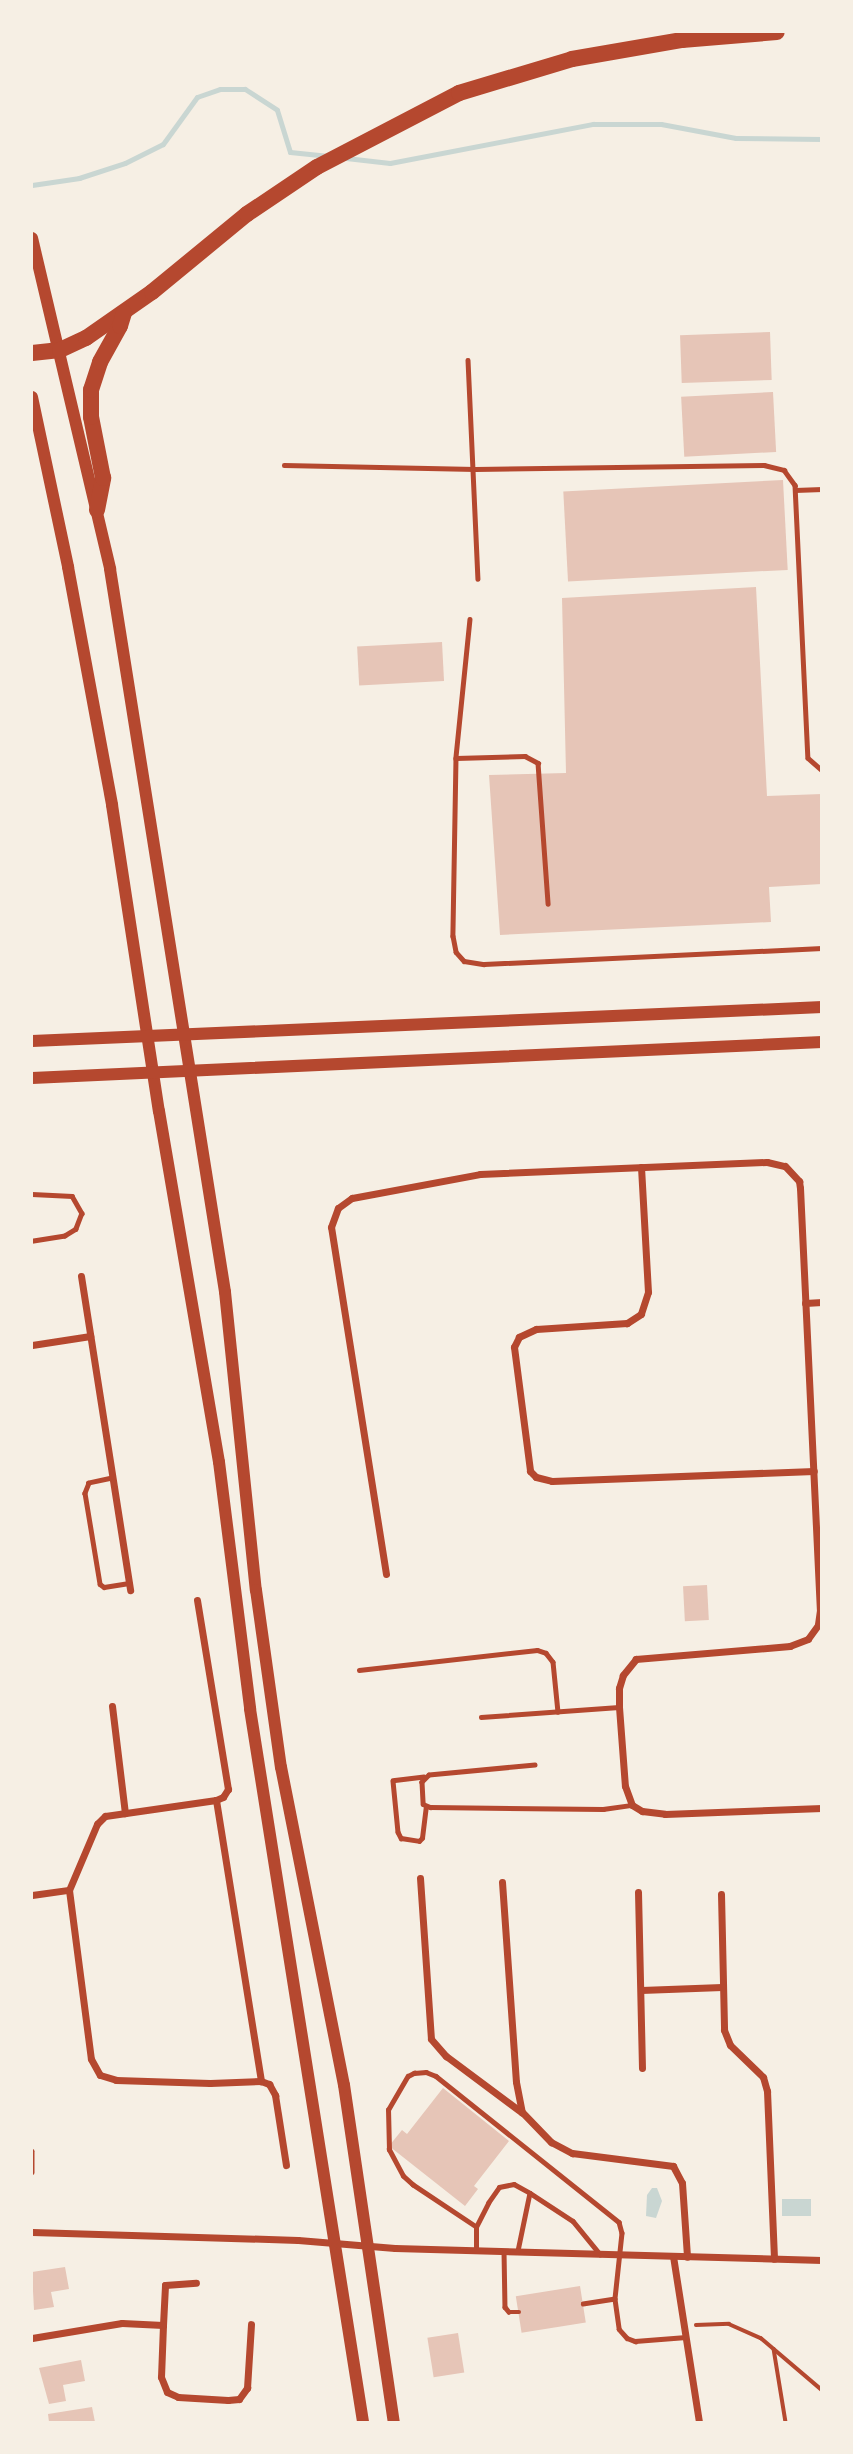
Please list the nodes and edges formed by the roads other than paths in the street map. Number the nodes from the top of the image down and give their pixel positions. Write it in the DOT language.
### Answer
graph roads {
  1 [pos="777,32"];
  2 [pos="32,238"];
  3 [pos="124,313"];
  4 [pos="60,350"];
  5 [pos="32,354"];
  6 [pos="468,360"];
  7 [pos="32,397"];
  8 [pos="284,466"];
  9 [pos="475,469"];
  10 [pos="821,489"];
  11 [pos="795,490"];
  12 [pos="97,510"];
  13 [pos="478,579"];
  14 [pos="470,619"];
  15 [pos="456,758"];
  16 [pos="821,770"];
  17 [pos="548,904"];
  18 [pos="821,948"];
  19 [pos="819,1007"];
  20 [pos="183,1033"];
  21 [pos="147,1035"];
  22 [pos="32,1041"];
  23 [pos="821,1042"];
  24 [pos="189,1070"];
  25 [pos="153,1072"];
  26 [pos="32,1078"];
  27 [pos="641,1167"];
  28 [pos="32,1194"];
  29 [pos="32,1241"];
  30 [pos="81,1276"];
  31 [pos="821,1302"];
  32 [pos="805,1303"];
  33 [pos="90,1336"];
  34 [pos="32,1345"];
  35 [pos="814,1471"];
  36 [pos="112,1478"];
  37 [pos="386,1574"];
  38 [pos="129,1586"];
  39 [pos="197,1600"];
  40 [pos="359,1670"];
  41 [pos="112,1706"];
  42 [pos="620,1707"];
  43 [pos="558,1712"];
  44 [pos="481,1717"];
  45 [pos="535,1765"];
  46 [pos="424,1777"];
  47 [pos="216,1800"];
  48 [pos="632,1805"];
  49 [pos="426,1807"];
  50 [pos="821,1808"];
  51 [pos="125,1813"];
  52 [pos="420,1878"];
  53 [pos="502,1882"];
  54 [pos="69,1890"];
  55 [pos="638,1892"];
  56 [pos="721,1894"];
  57 [pos="32,1895"];
  58 [pos="722,1987"];
  59 [pos="641,1990"];
  60 [pos="642,2068"];
  61 [pos="261,2081"];
  62 [pos="522,2112"];
  63 [pos="32,2151"];
  64 [pos="286,2165"];
  65 [pos="32,2172"];
  66 [pos="530,2193"];
  67 [pos="477,2227"];
  68 [pos="32,2232"];
  69 [pos="336,2244"];
  70 [pos="366,2246"];
  71 [pos="476,2250"];
  72 [pos="505,2251"];
  73 [pos="517,2251"];
  74 [pos="600,2254"];
  75 [pos="618,2255"];
  76 [pos="673,2256"];
  77 [pos="687,2257"];
  78 [pos="774,2259"];
  79 [pos="821,2260"];
  80 [pos="196,2283"];
  81 [pos="615,2299"];
  82 [pos="583,2304"];
  83 [pos="519,2312"];
  84 [pos="251,2324"];
  85 [pos="163,2325"];
  86 [pos="685,2337"];
  87 [pos="32,2338"];
  88 [pos="363,2423"];
  89 [pos="394,2423"];
  90 [pos="699,2423"];
  1 -- 3 [label="highway"];
  2 -- 4 [label="main road"];
  3 -- 4 [label="highway"];
  3 -- 12 [label="highway"];
  4 -- 5 [label="highway"];
  4 -- 12 [label="main road"];
  6 -- 9 [label="lane"];
  7 -- 21 [label="main road"];
  8 -- 9 [label="lane"];
  9 -- 11 [label="lane"];
  9 -- 13 [label="lane"];
  10 -- 11 [label="lane"];
  11 -- 16 [label="lane"];
  12 -- 20 [label="main road"];
  14 -- 15 [label="lane"];
  15 -- 17 [label="lane"];
  15 -- 18 [label="lane"];
  19 -- 20 [label="main road"];
  20 -- 21 [label="main road"];
  20 -- 24 [label="main road"];
  21 -- 22 [label="main road"];
  21 -- 25 [label="main road"];
  23 -- 24 [label="main road"];
  24 -- 25 [label="main road"];
  24 -- 70 [label="main road"];
  25 -- 26 [label="main road"];
  25 -- 69 [label="main road"];
  27 -- 32 [label="street"];
  27 -- 35 [label="street"];
  27 -- 37 [label="street"];
  28 -- 29 [label="lane"];
  30 -- 33 [label="street"];
  31 -- 32 [label="street"];
  32 -- 35 [label="street"];
  33 -- 34 [label="street"];
  33 -- 36 [label="street"];
  35 -- 42 [label="street"];
  36 -- 38 [label="street"];
  36 -- 38 [label="lane"];
  39 -- 47 [label="street"];
  40 -- 43 [label="lane"];
  41 -- 51 [label="street"];
  42 -- 43 [label="lane"];
  42 -- 48 [label="street"];
  43 -- 44 [label="lane"];
  45 -- 46 [label="lane"];
  46 -- 49 [label="lane"];
  46 -- 49 [label="lane"];
  47 -- 51 [label="street"];
  47 -- 61 [label="street"];
  48 -- 49 [label="lane"];
  48 -- 50 [label="street"];
  51 -- 54 [label="street"];
  52 -- 62 [label="street"];
  53 -- 62 [label="street"];
  54 -- 57 [label="street"];
  54 -- 61 [label="street"];
  55 -- 59 [label="street"];
  56 -- 58 [label="street"];
  58 -- 59 [label="street"];
  58 -- 78 [label="street"];
  59 -- 60 [label="street"];
  61 -- 64 [label="street"];
  62 -- 77 [label="street"];
  63 -- 65 [label="lane"];
  66 -- 67 [label="lane"];
  66 -- 73 [label="lane"];
  66 -- 74 [label="lane"];
  67 -- 71 [label="lane"];
  67 -- 75 [label="lane"];
  68 -- 69 [label="street"];
  69 -- 70 [label="street"];
  69 -- 88 [label="main road"];
  70 -- 71 [label="street"];
  70 -- 89 [label="main road"];
  71 -- 72 [label="street"];
  72 -- 73 [label="street"];
  72 -- 83 [label="lane"];
  73 -- 74 [label="street"];
  74 -- 75 [label="street"];
  75 -- 76 [label="street"];
  75 -- 81 [label="lane"];
  76 -- 77 [label="street"];
  76 -- 86 [label="street"];
  77 -- 78 [label="street"];
  78 -- 79 [label="street"];
  80 -- 85 [label="street"];
  81 -- 82 [label="lane"];
  81 -- 86 [label="lane"];
  84 -- 85 [label="street"];
  85 -- 87 [label="street"];
  86 -- 90 [label="street"];
}
